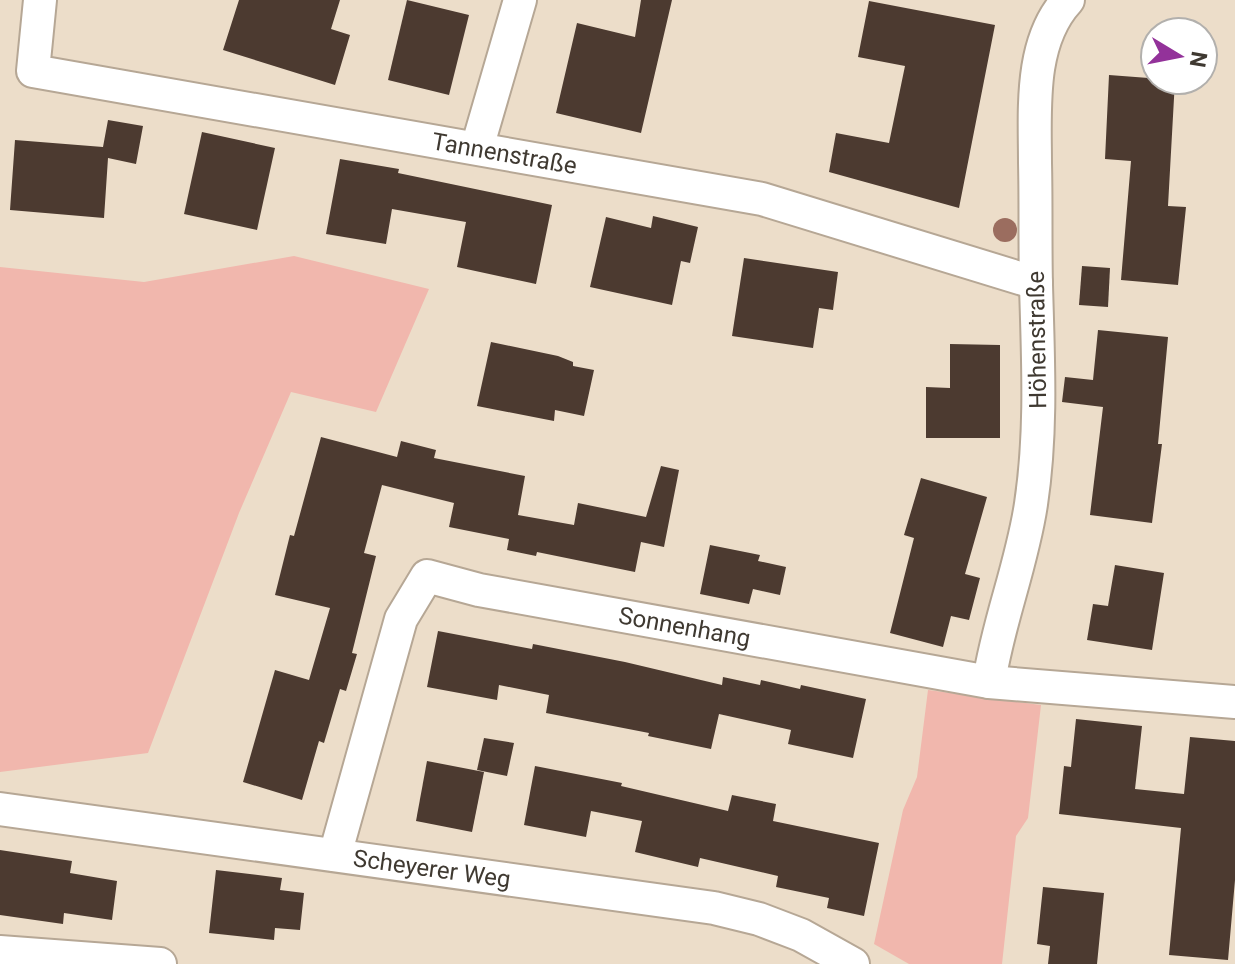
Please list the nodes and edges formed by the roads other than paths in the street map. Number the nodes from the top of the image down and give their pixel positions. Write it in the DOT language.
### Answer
graph roads {
  1 [pos="40,0"];
  2 [pos="520,0"];
  3 [pos="1068,0"];
  4 [pos="477,148"];
  5 [pos="1036,283"];
  6 [pos="989,682"];
  7 [pos="1235,702"];
  8 [pos="0,809"];
  9 [pos="335,855"];
  10 [pos="0,952"];
  11 [pos="160,964"];
  12 [pos="853,964"];
  1 -- 4 [label="street, Tannenstraße"];
  2 -- 4 [label="street"];
  3 -- 5 [label="street, Höhenstraße"];
  4 -- 5 [label="street, Tannenstraße"];
  5 -- 6 [label="street, Höhenstraße"];
  6 -- 7 [label="street, Sonnenhang"];
  6 -- 9 [label="street, Sonnenhang"];
  8 -- 9 [label="street, Scheyerer Weg"];
  9 -- 12 [label="street, Scheyerer Weg"];
  10 -- 11 [label="street"];
}
